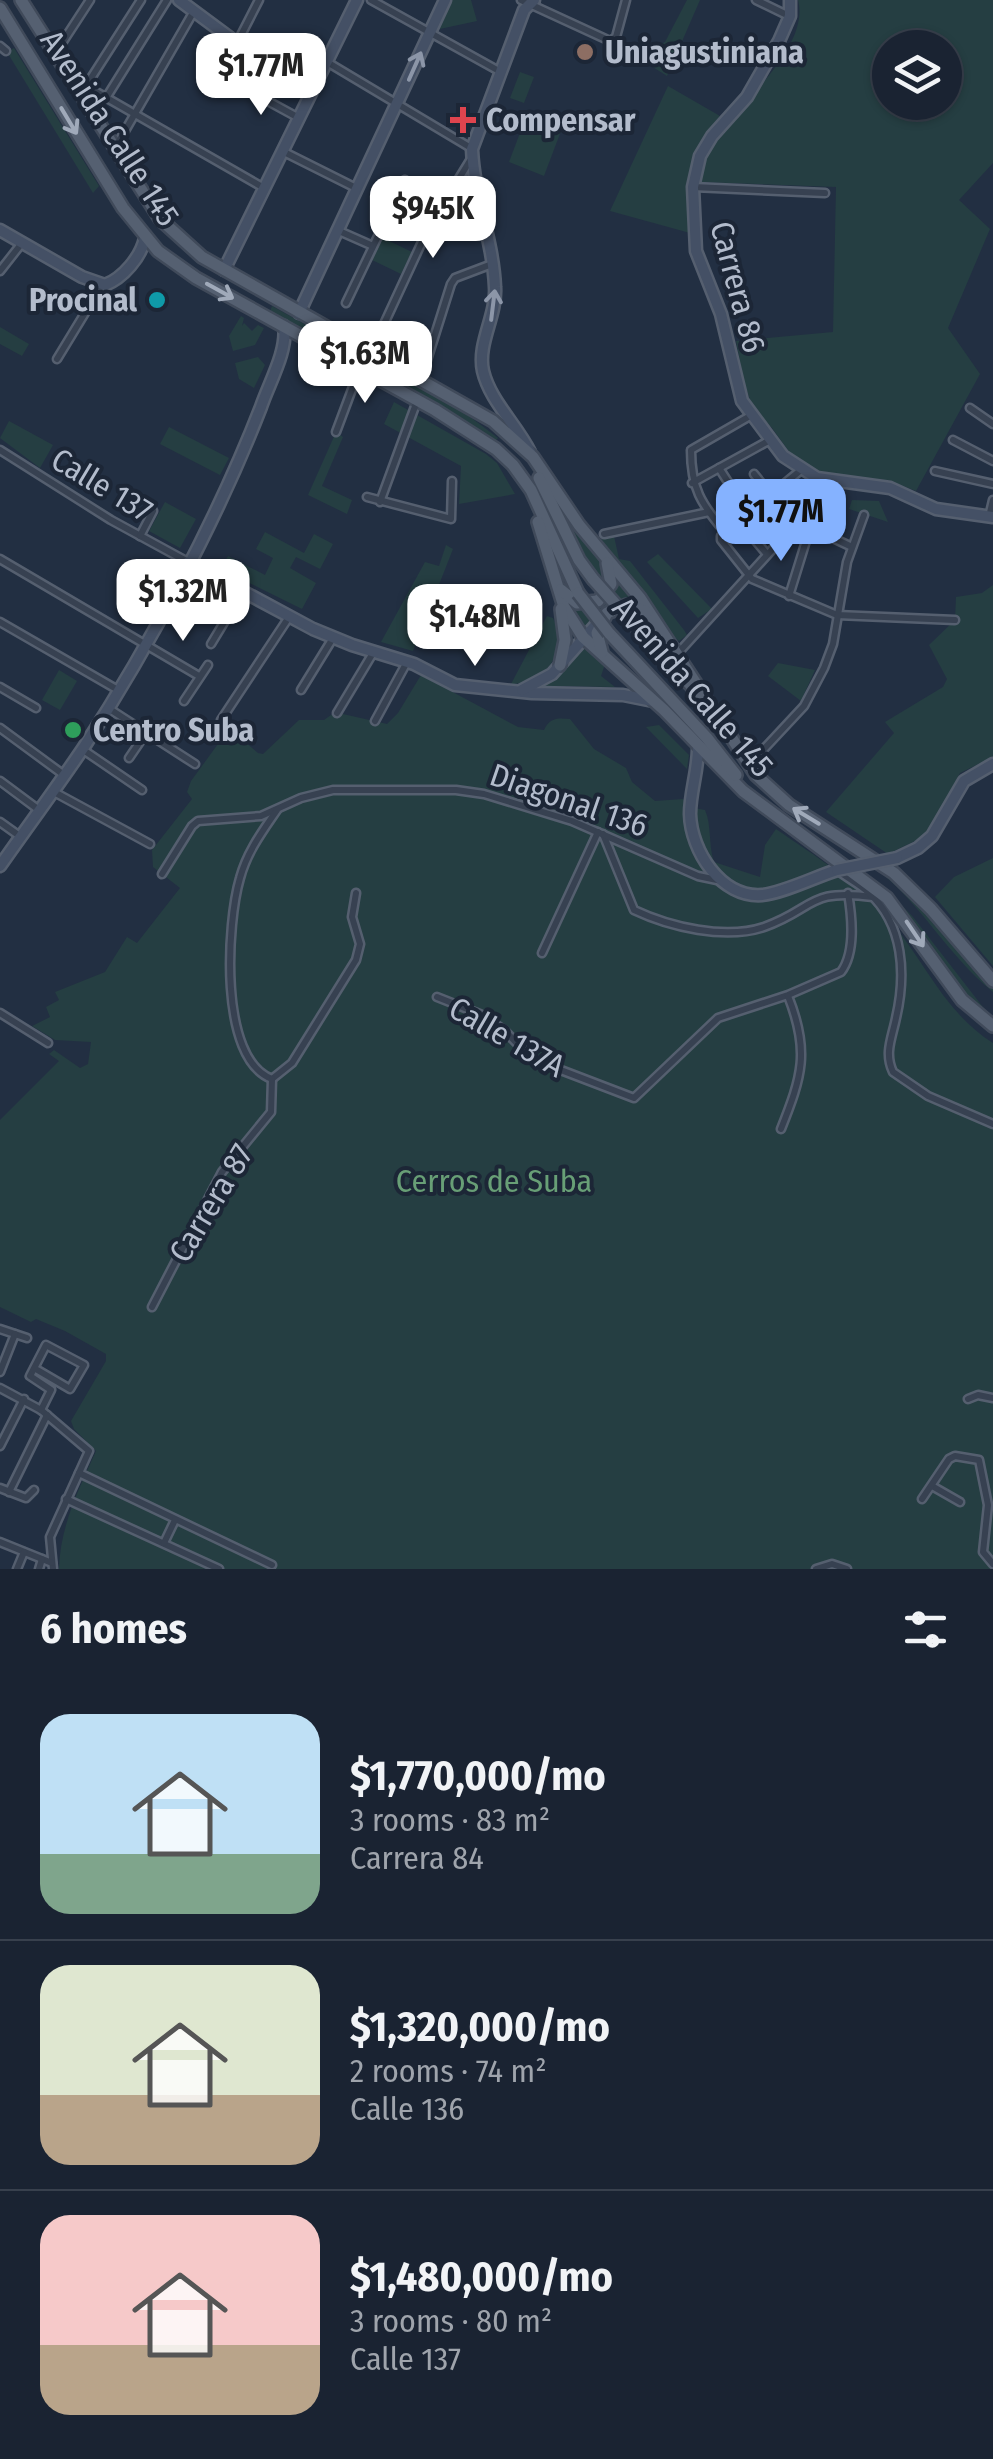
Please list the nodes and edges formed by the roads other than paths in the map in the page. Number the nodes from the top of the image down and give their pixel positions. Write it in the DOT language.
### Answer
graph roads {
  1 [pos="21,0"];
  2 [pos="90,0"];
  3 [pos="142,0"];
  4 [pos="167,0"];
  5 [pos="179,0"];
  6 [pos="259,0"];
  7 [pos="341,0"];
  8 [pos="370,0"];
  9 [pos="445,0"];
  10 [pos="626,0"];
  11 [pos="756,0"];
  12 [pos="790,0"];
  13 [pos="529,2"];
  14 [pos="355,4"];
  15 [pos="0,8"];
  16 [pos="194,11"];
  17 [pos="790,16"];
  18 [pos="430,31"];
  19 [pos="62,42"];
  20 [pos="238,43"];
  21 [pos="327,62"];
  22 [pos="499,71"];
  23 [pos="240,86"];
  24 [pos="315,86"];
  25 [pos="106,98"];
  26 [pos="398,104"];
  27 [pos="135,115"];
  28 [pos="299,118"];
  29 [pos="118,143"];
  30 [pos="281,151"];
  31 [pos="472,153"];
  32 [pos="405,180"];
  33 [pos="693,187"];
  34 [pos="264,188"];
  35 [pos="359,189"];
  36 [pos="825,193"];
  37 [pos="0,230"];
  38 [pos="339,231"];
  39 [pos="145,238"];
  40 [pos="22,243"];
  41 [pos="373,246"];
  42 [pos="158,251"];
  43 [pos="139,256"];
  44 [pos="494,263"];
  45 [pos="224,270"];
  46 [pos="0,271"];
  47 [pos="102,285"];
  48 [pos="346,303"];
  49 [pos="299,313"];
  50 [pos="284,326"];
  51 [pos="304,337"];
  52 [pos="370,353"];
  53 [pos="56,359"];
  54 [pos="360,368"];
  55 [pos="274,372"];
  56 [pos="420,380"];
  57 [pos="417,400"];
  58 [pos="466,406"];
  59 [pos="970,408"];
  60 [pos="750,416"];
  61 [pos="993,424"];
  62 [pos="336,432"];
  63 [pos="772,439"];
  64 [pos="953,440"];
  65 [pos="496,449"];
  66 [pos="0,450"];
  67 [pos="533,457"];
  68 [pos="993,461"];
  69 [pos="719,468"];
  70 [pos="800,470"];
  71 [pos="936,471"];
  72 [pos="754,474"];
  73 [pos="452,481"];
  74 [pos="692,483"];
  75 [pos="993,484"];
  76 [pos="771,495"];
  77 [pos="366,497"];
  78 [pos="820,497"];
  79 [pos="993,500"];
  80 [pos="762,502"];
  81 [pos="380,503"];
  82 [pos="153,510"];
  83 [pos="708,512"];
  84 [pos="748,513"];
  85 [pos="864,515"];
  86 [pos="991,517"];
  87 [pos="740,520"];
  88 [pos="797,521"];
  89 [pos="787,532"];
  90 [pos="140,536"];
  91 [pos="723,536"];
  92 [pos="599,538"];
  93 [pos="806,541"];
  94 [pos="852,547"];
  95 [pos="766,553"];
  96 [pos="0,559"];
  97 [pos="188,562"];
  98 [pos="748,576"];
  99 [pos="557,587"];
  100 [pos="243,591"];
  101 [pos="790,596"];
  102 [pos="837,614"];
  103 [pos="289,617"];
  104 [pos="653,618"];
  105 [pos="602,619"];
  106 [pos="955,620"];
  107 [pos="0,622"];
  108 [pos="583,637"];
  109 [pos="332,638"];
  110 [pos="147,643"];
  111 [pos="212,644"];
  112 [pos="374,652"];
  113 [pos="678,653"];
  114 [pos="407,662"];
  115 [pos="208,665"];
  116 [pos="560,666"];
  117 [pos="615,666"];
  118 [pos="199,676"];
  119 [pos="626,676"];
  120 [pos="0,686"];
  121 [pos="301,690"];
  122 [pos="119,691"];
  123 [pos="511,691"];
  124 [pos="623,695"];
  125 [pos="184,701"];
  126 [pos="657,703"];
  127 [pos="36,708"];
  128 [pos="108,708"];
  129 [pos="337,714"];
  130 [pos="717,716"];
  131 [pos="222,720"];
  132 [pos="375,721"];
  133 [pos="0,728"];
  134 [pos="146,733"];
  135 [pos="698,743"];
  136 [pos="82,749"];
  137 [pos="129,758"];
  138 [pos="715,762"];
  139 [pos="195,764"];
  140 [pos="993,764"];
  141 [pos="748,766"];
  142 [pos="64,775"];
  143 [pos="696,775"];
  144 [pos="0,781"];
  145 [pos="142,790"];
  146 [pos="52,791"];
  147 [pos="760,806"];
  148 [pos="277,809"];
  149 [pos="39,810"];
  150 [pos="0,822"];
  151 [pos="600,832"];
  152 [pos="20,836"];
  153 [pos="150,844"];
  154 [pos="1,863"];
  155 [pos="838,873"];
  156 [pos="162,874"];
  157 [pos="723,882"];
  158 [pos="356,893"];
  159 [pos="848,893"];
  160 [pos="873,897"];
  161 [pos="542,954"];
  162 [pos="993,981"];
  163 [pos="788,995"];
  164 [pos="437,997"];
  165 [pos="0,1013"];
  166 [pos="993,1026"];
  167 [pos="46,1042"];
  168 [pos="272,1079"];
  169 [pos="993,1124"];
  170 [pos="781,1129"];
  171 [pos="152,1307"];
  172 [pos="0,1329"];
  173 [pos="15,1334"];
  174 [pos="27,1338"];
  175 [pos="0,1372"];
  176 [pos="32,1372"];
  177 [pos="0,1388"];
  178 [pos="968,1398"];
  179 [pos="993,1398"];
  180 [pos="24,1399"];
  181 [pos="44,1412"];
  182 [pos="0,1446"];
  183 [pos="79,1473"];
  184 [pos="932,1486"];
  185 [pos="0,1488"];
  186 [pos="34,1490"];
  187 [pos="9,1492"];
  188 [pos="66,1499"];
  189 [pos="922,1499"];
  190 [pos="960,1502"];
  191 [pos="175,1520"];
  192 [pos="0,1542"];
  193 [pos="164,1543"];
  194 [pos="24,1552"];
  195 [pos="42,1560"];
  196 [pos="993,1564"];
  197 [pos="272,1565"];
  198 [pos="52,1566"];
  199 [pos="17,1569"];
  200 [pos="39,1569"];
  201 [pos="219,1569"];
  202 [pos="816,1569"];
  203 [pos="847,1569"];
  1 -- 45 [label="main road, Avenida Calle 145"];
  2 -- 19 [label="street"];
  3 -- 25 [label="street"];
  4 -- 25 [label="street"];
  5 -- 16 [label="street"];
  6 -- 20 [label="street"];
  7 -- 14 [label="street"];
  8 -- 18 [label="street"];
  9 -- 18 [label="street"];
  10 -- 13 [label="street"];
  11 -- 17 [label="street"];
  12 -- 17 [label="street"];
  13 -- 22 [label="street"];
  14 -- 21 [label="street"];
  15 -- 39 [label="main road, Avenida Calle 145, one-way"];
  16 -- 20 [label="street"];
  16 -- 27 [label="street"];
  17 -- 33 [label="street, Carrera 86"];
  18 -- 22 [label="street"];
  26 -- 18 [label="street, one-way"];
  20 -- 24 [label="street"];
  21 -- 24 [label="street"];
  21 -- 26 [label="street"];
  22 -- 31 [label="street"];
  23 -- 28 [label="street"];
  24 -- 28 [label="street"];
  25 -- 27 [label="street"];
  26 -- 31 [label="street"];
  26 -- 35 [label="street"];
  27 -- 29 [label="street"];
  27 -- 34 [label="street"];
  28 -- 30 [label="street"];
  30 -- 34 [label="street"];
  30 -- 35 [label="street"];
  31 -- 44 [label="street"];
  31 -- 52 [label="street"];
  32 -- 41 [label="street"];
  33 -- 36 [label="street"];
  33 -- 60 [label="street, Carrera 86"];
  34 -- 45 [label="street"];
  35 -- 38 [label="street"];
  37 -- 40 [label="street"];
  38 -- 41 [label="street"];
  38 -- 49 [label="street"];
  39 -- 42 [label="main road, Avenida Calle 145"];
  39 -- 43 [label="street"];
  40 -- 46 [label="street"];
  40 -- 47 [label="street"];
  41 -- 48 [label="street"];
  42 -- 43 [label="street"];
  42 -- 50 [label="main road, Avenida Calle 145, one-way"];
  43 -- 47 [label="street"];
  44 -- 56 [label="street"];
  67 -- 44 [label="street, one-way"];
  45 -- 49 [label="main road, Avenida Calle 145"];
  47 -- 53 [label="street"];
  49 -- 52 [label="main road, Avenida Calle 145"];
  50 -- 51 [label="main road, Avenida Calle 145"];
  50 -- 55 [label="street"];
  51 -- 54 [label="main road, Avenida Calle 145"];
  51 -- 55 [label="street"];
  52 -- 56 [label="main road, Avenida Calle 145"];
  54 -- 57 [label="main road, Avenida Calle 145"];
  54 -- 62 [label="street"];
  55 -- 97 [label="street"];
  56 -- 58 [label="main road, Avenida Calle 145"];
  57 -- 65 [label="main road, Avenida Calle 145"];
  57 -- 81 [label="street"];
  58 -- 67 [label="main road, Avenida Calle 145"];
  58 -- 130 [label="main road, Avenida Calle 145, bridge"];
  59 -- 61 [label="street"];
  60 -- 63 [label="street"];
  60 -- 74 [label="street"];
  63 -- 69 [label="street"];
  63 -- 70 [label="street"];
  64 -- 68 [label="street"];
  65 -- 99 [label="main road, Avenida Calle 145"];
  65 -- 147 [label="main road, Avenida Calle 145, bridge"];
  66 -- 90 [label="street, Calle 137"];
  67 -- 92 [label="main road, Avenida Calle 145"];
  69 -- 74 [label="street"];
  69 -- 84 [label="street"];
  70 -- 76 [label="street"];
  70 -- 86 [label="street"];
  71 -- 75 [label="street"];
  72 -- 76 [label="street"];
  73 -- 81 [label="street"];
  74 -- 83 [label="street"];
  76 -- 80 [label="street"];
  77 -- 81 [label="street"];
  78 -- 88 [label="street"];
  79 -- 86 [label="street"];
  80 -- 84 [label="street"];
  80 -- 89 [label="street"];
  82 -- 90 [label="street"];
  83 -- 91 [label="street"];
  83 -- 92 [label="street"];
  84 -- 87 [label="street"];
  85 -- 94 [label="street"];
  87 -- 91 [label="street"];
  87 -- 95 [label="street"];
  88 -- 89 [label="street"];
  88 -- 94 [label="street"];
  89 -- 95 [label="street"];
  90 -- 97 [label="street, Calle 137"];
  91 -- 98 [label="street"];
  92 -- 99 [label="main road"];
  92 -- 104 [label="main road, Avenida Calle 145"];
  93 -- 101 [label="street"];
  94 -- 102 [label="street"];
  95 -- 98 [label="street"];
  96 -- 110 [label="street"];
  97 -- 100 [label="street, Calle 137"];
  97 -- 110 [label="street"];
  98 -- 101 [label="street"];
  98 -- 113 [label="street"];
  99 -- 108 [label="main road, Avenida Calle 145"];
  99 -- 116 [label="main road"];
  100 -- 103 [label="street, Calle 137"];
  100 -- 111 [label="street"];
  101 -- 102 [label="street"];
  102 -- 106 [label="street"];
  102 -- 141 [label="street"];
  103 -- 109 [label="street, Calle 137"];
  103 -- 131 [label="street"];
  104 -- 105 [label="main road"];
  104 -- 113 [label="main road, Avenida Calle 145"];
  105 -- 108 [label="street"];
  105 -- 117 [label="main road"];
  107 -- 122 [label="street"];
  108 -- 116 [label="street"];
  108 -- 117 [label="main road, Avenida Calle 145"];
  109 -- 112 [label="street, Calle 137"];
  109 -- 121 [label="street"];
  110 -- 118 [label="street"];
  110 -- 122 [label="street"];
  112 -- 114 [label="street, Calle 137"];
  112 -- 129 [label="street"];
  113 -- 130 [label="main road, Avenida Calle 145"];
  114 -- 123 [label="street, Calle 137"];
  114 -- 132 [label="street"];
  115 -- 118 [label="street"];
  116 -- 123 [label="street"];
  117 -- 119 [label="main road, Avenida Calle 145"];
  118 -- 125 [label="street"];
  119 -- 124 [label="street"];
  119 -- 126 [label="main road, Avenida Calle 145"];
  120 -- 127 [label="street"];
  122 -- 128 [label="street"];
  123 -- 124 [label="street, Calle 137"];
  124 -- 126 [label="street, Calle 137"];
  126 -- 135 [label="main road, Avenida Calle 145"];
  128 -- 134 [label="street"];
  128 -- 136 [label="street"];
  130 -- 141 [label="main road, Avenida Calle 145"];
  133 -- 142 [label="street"];
  134 -- 137 [label="street"];
  134 -- 139 [label="street"];
  135 -- 138 [label="main road, Avenida Calle 145"];
  135 -- 143 [label="street, Diagonal 136"];
  136 -- 142 [label="street"];
  136 -- 145 [label="street"];
  138 -- 143 [label="street"];
  138 -- 147 [label="main road, Avenida Calle 145"];
  140 -- 155 [label="street, Diagonal 136, bridge"];
  162 -- 141 [label="main road, Avenida Calle 145, one-way"];
  142 -- 146 [label="street"];
  143 -- 157 [label="street, Diagonal 136"];
  144 -- 149 [label="street"];
  146 -- 149 [label="street"];
  146 -- 153 [label="street"];
  147 -- 166 [label="main road, Avenida Calle 145, one-way"];
  148 -- 151 [label="street, Diagonal 136"];
  148 -- 156 [label="street, Diagonal 136"];
  148 -- 168 [label="street"];
  149 -- 152 [label="street"];
  150 -- 152 [label="street"];
  151 -- 157 [label="street, Diagonal 136"];
  151 -- 159 [label="street"];
  151 -- 161 [label="street"];
  152 -- 154 [label="street"];
  155 -- 157 [label="street, Diagonal 136"];
  155 -- 160 [label="street"];
  158 -- 168 [label="street, Carrera 87"];
  159 -- 160 [label="street"];
  159 -- 163 [label="street"];
  160 -- 169 [label="street"];
  163 -- 164 [label="street, Calle 137A"];
  163 -- 170 [label="street"];
  165 -- 167 [label="street"];
  168 -- 171 [label="street, Carrera 87"];
  172 -- 173 [label="street"];
  173 -- 174 [label="street"];
  173 -- 175 [label="street"];
  176 -- 176 [label="street"];
  176 -- 181 [label="street"];
  177 -- 180 [label="street"];
  178 -- 179 [label="street"];
  180 -- 181 [label="street"];
  180 -- 182 [label="street"];
  181 -- 183 [label="street"];
  181 -- 187 [label="street"];
  183 -- 188 [label="street"];
  183 -- 191 [label="street"];
  184 -- 189 [label="street"];
  184 -- 190 [label="street"];
  184 -- 196 [label="street"];
  185 -- 187 [label="street"];
  186 -- 187 [label="street"];
  188 -- 193 [label="street"];
  188 -- 198 [label="street"];
  191 -- 193 [label="street"];
  191 -- 197 [label="street"];
  192 -- 194 [label="street"];
  193 -- 201 [label="street"];
  194 -- 195 [label="street"];
  194 -- 199 [label="street"];
  195 -- 198 [label="street"];
  195 -- 200 [label="street"];
  202 -- 203 [label="street"];
}
